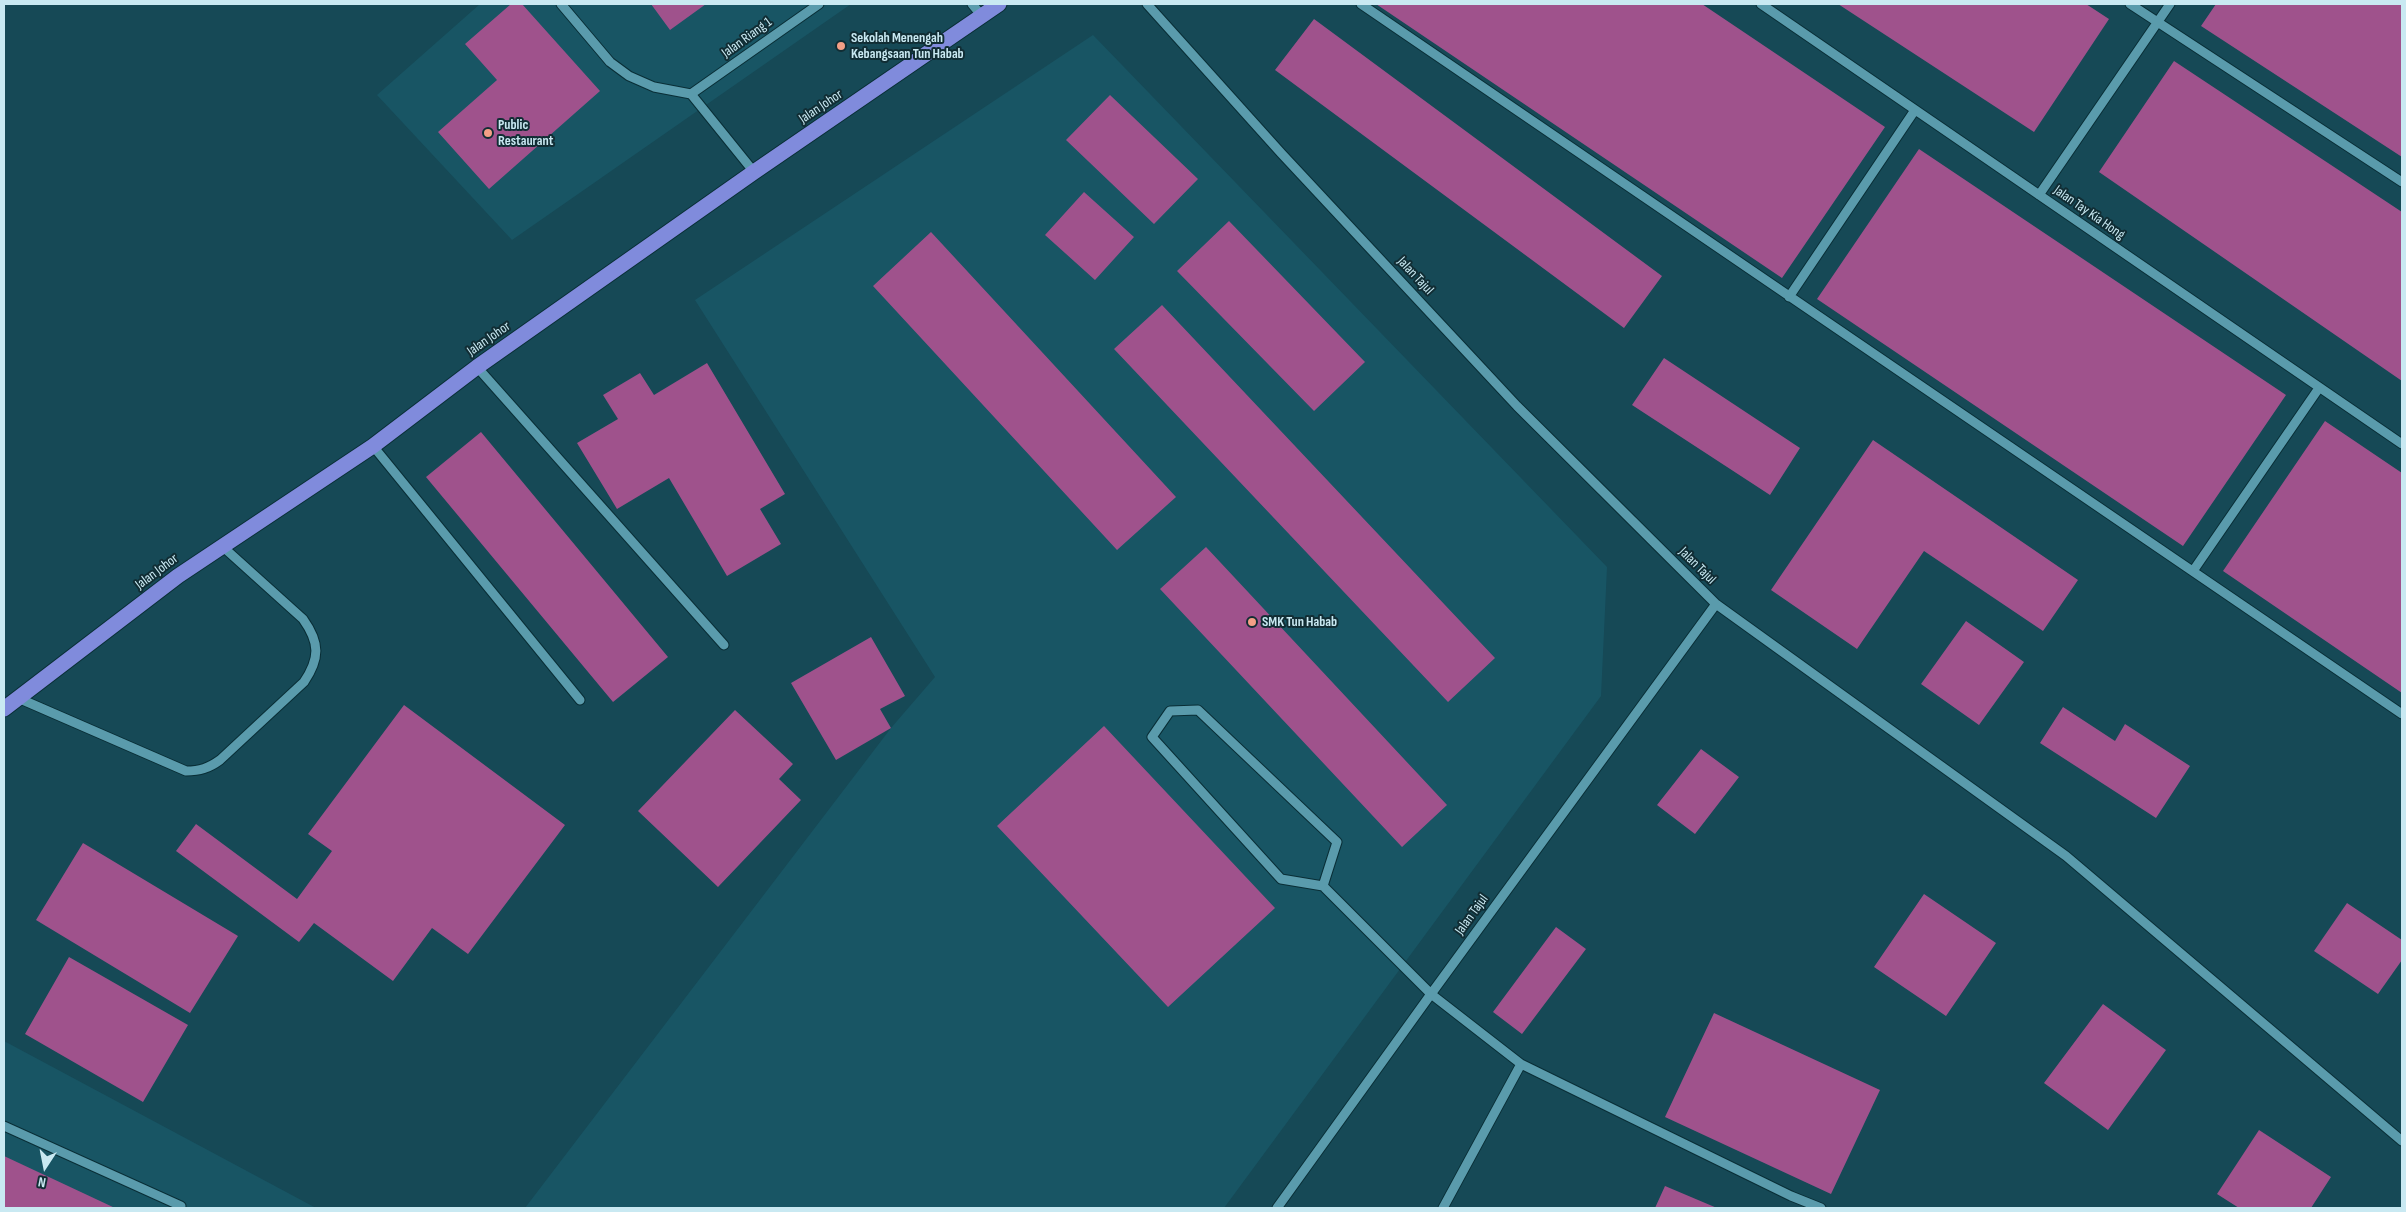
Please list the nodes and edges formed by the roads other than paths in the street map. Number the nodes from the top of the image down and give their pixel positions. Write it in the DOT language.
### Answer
graph roads {
  1 [pos="561,4"];
  2 [pos="819,4"];
  3 [pos="972,4"];
  4 [pos="999,4"];
  5 [pos="1147,4"];
  6 [pos="1361,4"];
  7 [pos="1761,4"];
  8 [pos="2130,4"];
  9 [pos="2170,4"];
  10 [pos="982,16"];
  11 [pos="2158,22"];
  12 [pos="691,94"];
  13 [pos="1915,110"];
  14 [pos="754,172"];
  15 [pos="2402,182"];
  16 [pos="2039,195"];
  17 [pos="1789,297"];
  18 [pos="478,367"];
  19 [pos="2320,388"];
  20 [pos="2402,444"];
  21 [pos="372,446"];
  22 [pos="222,546"];
  23 [pos="2193,571"];
  24 [pos="1716,604"];
  25 [pos="724,645"];
  26 [pos="18,698"];
  27 [pos="580,700"];
  28 [pos="4,709"];
  29 [pos="2402,714"];
  30 [pos="1322,886"];
  31 [pos="1431,994"];
  32 [pos="1521,1064"];
  33 [pos="4,1126"];
  34 [pos="2402,1141"];
  35 [pos="181,1206"];
  36 [pos="1277,1208"];
  37 [pos="1443,1208"];
  38 [pos="1821,1208"];
  1 -- 12 [label="street"];
  2 -- 12 [label="street, Jalan Riang 1"];
  3 -- 10 [label="street"];
  4 -- 10 [label="highway, Jalan Johor"];
  5 -- 24 [label="street, Jalan Tajul"];
  6 -- 17 [label="street"];
  7 -- 13 [label="street, Jalan Tay Kia Hong"];
  8 -- 11 [label="street"];
  9 -- 11 [label="street"];
  10 -- 14 [label="highway, Jalan Johor"];
  11 -- 15 [label="street"];
  11 -- 16 [label="street"];
  12 -- 14 [label="street"];
  13 -- 16 [label="street, Jalan Tay Kia Hong"];
  13 -- 17 [label="street"];
  14 -- 18 [label="highway, Jalan Johor"];
  16 -- 19 [label="street, Jalan Tay Kia Hong"];
  17 -- 23 [label="street"];
  18 -- 21 [label="highway, Jalan Johor"];
  18 -- 25 [label="street"];
  19 -- 20 [label="street, Jalan Tay Kia Hong"];
  19 -- 23 [label="street"];
  21 -- 22 [label="highway, Jalan Johor"];
  21 -- 27 [label="street"];
  22 -- 26 [label="highway, Jalan Johor"];
  22 -- 26 [label="street"];
  23 -- 29 [label="street"];
  24 -- 31 [label="street, Jalan Tajul"];
  24 -- 34 [label="street"];
  26 -- 28 [label="highway, Jalan Johor"];
  30 -- 30 [label="street"];
  30 -- 31 [label="street"];
  31 -- 32 [label="street"];
  31 -- 36 [label="street, Jalan Tajul"];
  32 -- 37 [label="street"];
  32 -- 38 [label="street"];
  33 -- 35 [label="street"];
}
